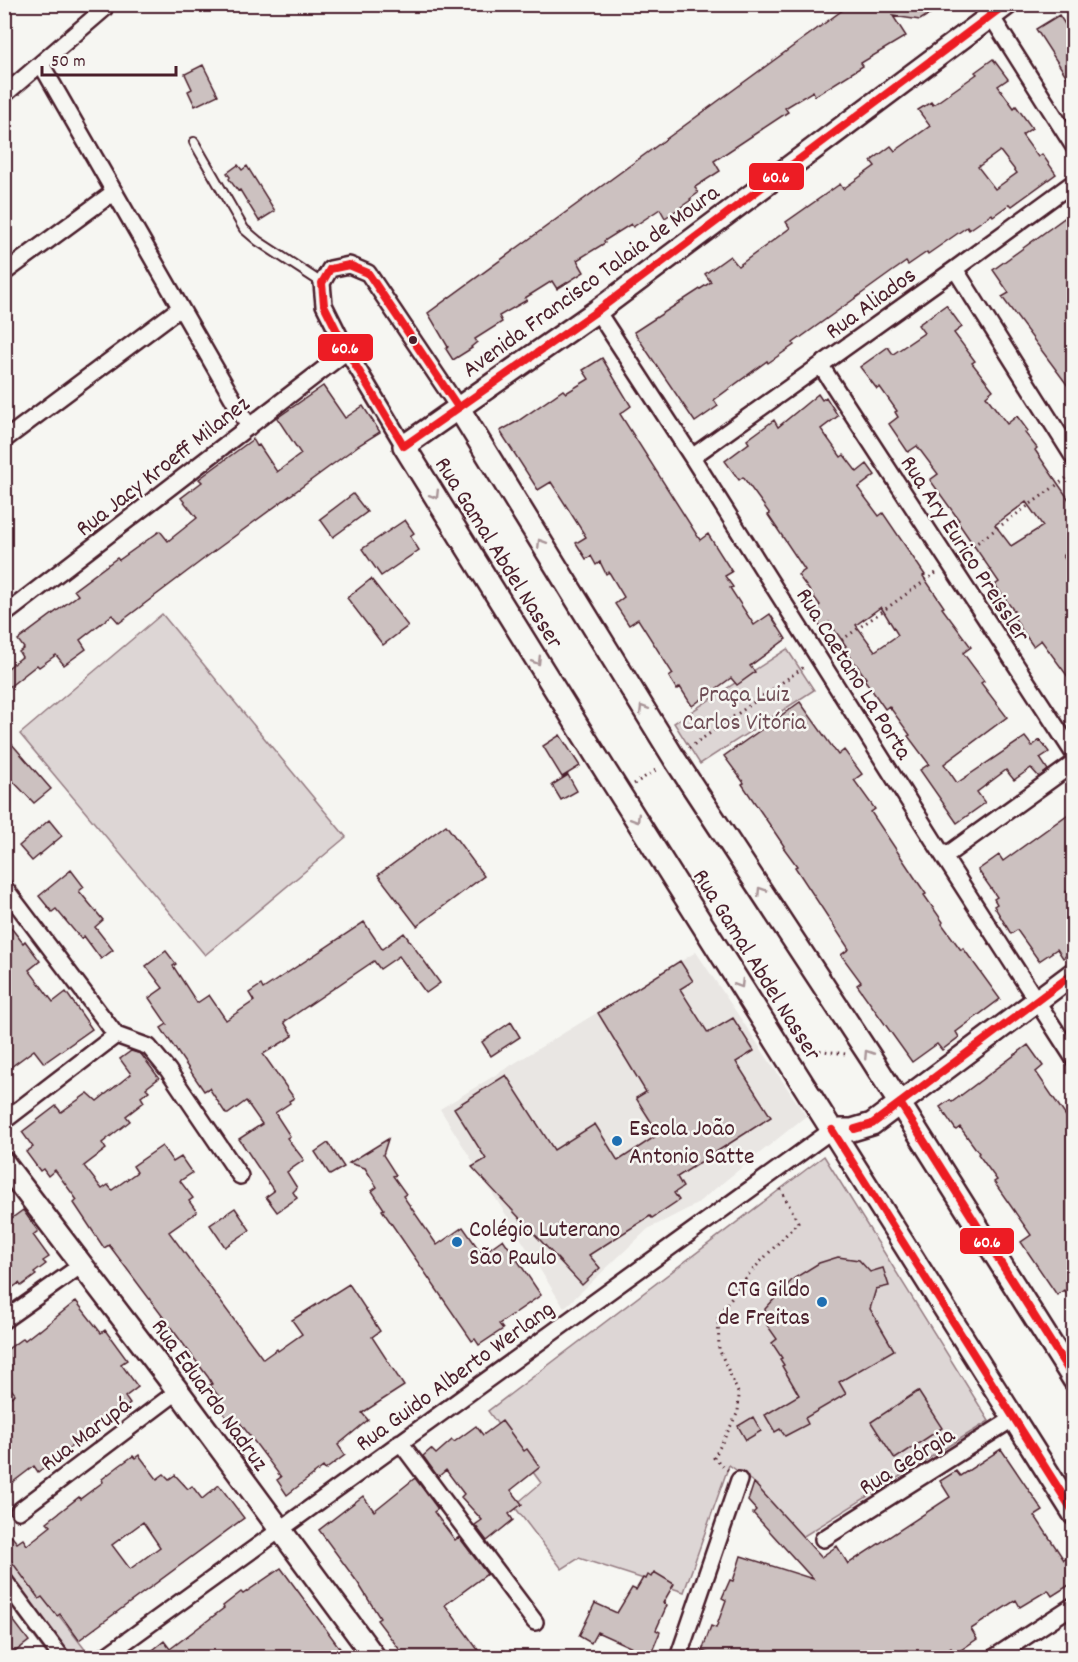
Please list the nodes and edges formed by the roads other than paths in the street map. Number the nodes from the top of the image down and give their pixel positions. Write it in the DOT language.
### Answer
graph roads {
  1 [pos="104,9"];
  2 [pos="999,10"];
  3 [pos="41,64"];
  4 [pos="4,94"];
  5 [pos="194,142"];
  6 [pos="1074,147"];
  7 [pos="1074,182"];
  8 [pos="114,192"];
  9 [pos="955,269"];
  10 [pos="4,273"];
  11 [pos="322,283"];
  12 [pos="180,308"];
  13 [pos="597,311"];
  14 [pos="346,351"];
  15 [pos="821,366"];
  16 [pos="458,407"];
  17 [pos="249,427"];
  18 [pos="4,440"];
  19 [pos="404,446"];
  20 [pos="692,457"];
  21 [pos="1074,458"];
  22 [pos="4,615"];
  23 [pos="1074,754"];
  24 [pos="1074,763"];
  25 [pos="944,857"];
  26 [pos="4,887"];
  27 [pos="1074,973"];
  28 [pos="1037,1000"];
  29 [pos="116,1035"];
  30 [pos="1074,1059"];
  31 [pos="900,1103"];
  32 [pos="4,1121"];
  33 [pos="832,1130"];
  34 [pos="4,1163"];
  35 [pos="240,1176"];
  36 [pos="83,1264"];
  37 [pos="4,1320"];
  38 [pos="1074,1380"];
  39 [pos="178,1391"];
  40 [pos="1014,1418"];
  41 [pos="400,1442"];
  42 [pos="739,1480"];
  43 [pos="19,1511"];
  44 [pos="1074,1514"];
  45 [pos="280,1529"];
  46 [pos="823,1539"];
  47 [pos="4,1580"];
  48 [pos="1074,1605"];
  49 [pos="535,1622"];
  50 [pos="678,1657"];
  51 [pos="62,1658"];
  52 [pos="103,1658"];
  53 [pos="375,1658"];
  54 [pos="993,1658"];
  1 -- 3 [label="street"];
  2 -- 6 [label="street"];
  2 -- 13 [label="street, Avenida Francisco Talaia de Moura"];
  3 -- 4 [label="street"];
  3 -- 8 [label="street"];
  5 -- 11 [label="lane"];
  7 -- 9 [label="street, Rua Aliados"];
  8 -- 10 [label="street"];
  8 -- 12 [label="street"];
  9 -- 15 [label="street, Rua Aliados"];
  9 -- 21 [label="street"];
  11 -- 14 [label="street, Rua Gamal Abdel Nasser"];
  11 -- 16 [label="street, Rua Gamal Abdel Nasser"];
  12 -- 17 [label="street"];
  12 -- 18 [label="street"];
  13 -- 16 [label="street, Avenida Francisco Talaia de Moura"];
  13 -- 20 [label="street, Rua Caetano La Porta"];
  14 -- 17 [label="street, Rua Jacy Kroeff Milanez"];
  14 -- 19 [label="street, Rua Gamal Abdel Nasser"];
  15 -- 20 [label="street, Rua Aliados"];
  15 -- 23 [label="street, Rua Ary Eurico Preissler"];
  16 -- 19 [label="street, Avenida Francisco Talaia de Moura"];
  31 -- 16 [label="street, Rua Gamal Abdel Nasser, one-way"];
  17 -- 22 [label="street, Rua Jacy Kroeff Milanez"];
  19 -- 33 [label="street, Rua Gamal Abdel Nasser, one-way"];
  20 -- 25 [label="street, Rua Caetano La Porta"];
  24 -- 25 [label="street"];
  25 -- 28 [label="street, Rua Caetano La Porta"];
  26 -- 29 [label="street"];
  27 -- 28 [label="street"];
  28 -- 30 [label="street, Rua Caetano La Porta"];
  28 -- 31 [label="street"];
  29 -- 32 [label="street"];
  29 -- 35 [label="street"];
  31 -- 33 [label="street"];
  31 -- 38 [label="street, Rua Gamal Abdel Nasser"];
  33 -- 40 [label="street, Rua Gamal Abdel Nasser"];
  33 -- 41 [label="street, Rua Guido Alberto Werlang"];
  34 -- 36 [label="street, Rua Eduardo Nadruz"];
  36 -- 37 [label="street"];
  36 -- 39 [label="street, Rua Eduardo Nadruz"];
  39 -- 43 [label="street, Rua Marupá"];
  39 -- 45 [label="street, Rua Eduardo Nadruz"];
  40 -- 44 [label="street, Rua Gamal Abdel Nasser"];
  40 -- 46 [label="street, Rua Geórgia"];
  41 -- 45 [label="street, Rua Guido Alberto Werlang"];
  41 -- 49 [label="street"];
  42 -- 50 [label="street"];
  45 -- 52 [label="street, Rua Guido Alberto Werlang"];
  45 -- 53 [label="street, Rua Eduardo Nadruz"];
  47 -- 51 [label="street"];
  48 -- 54 [label="street"];
}
